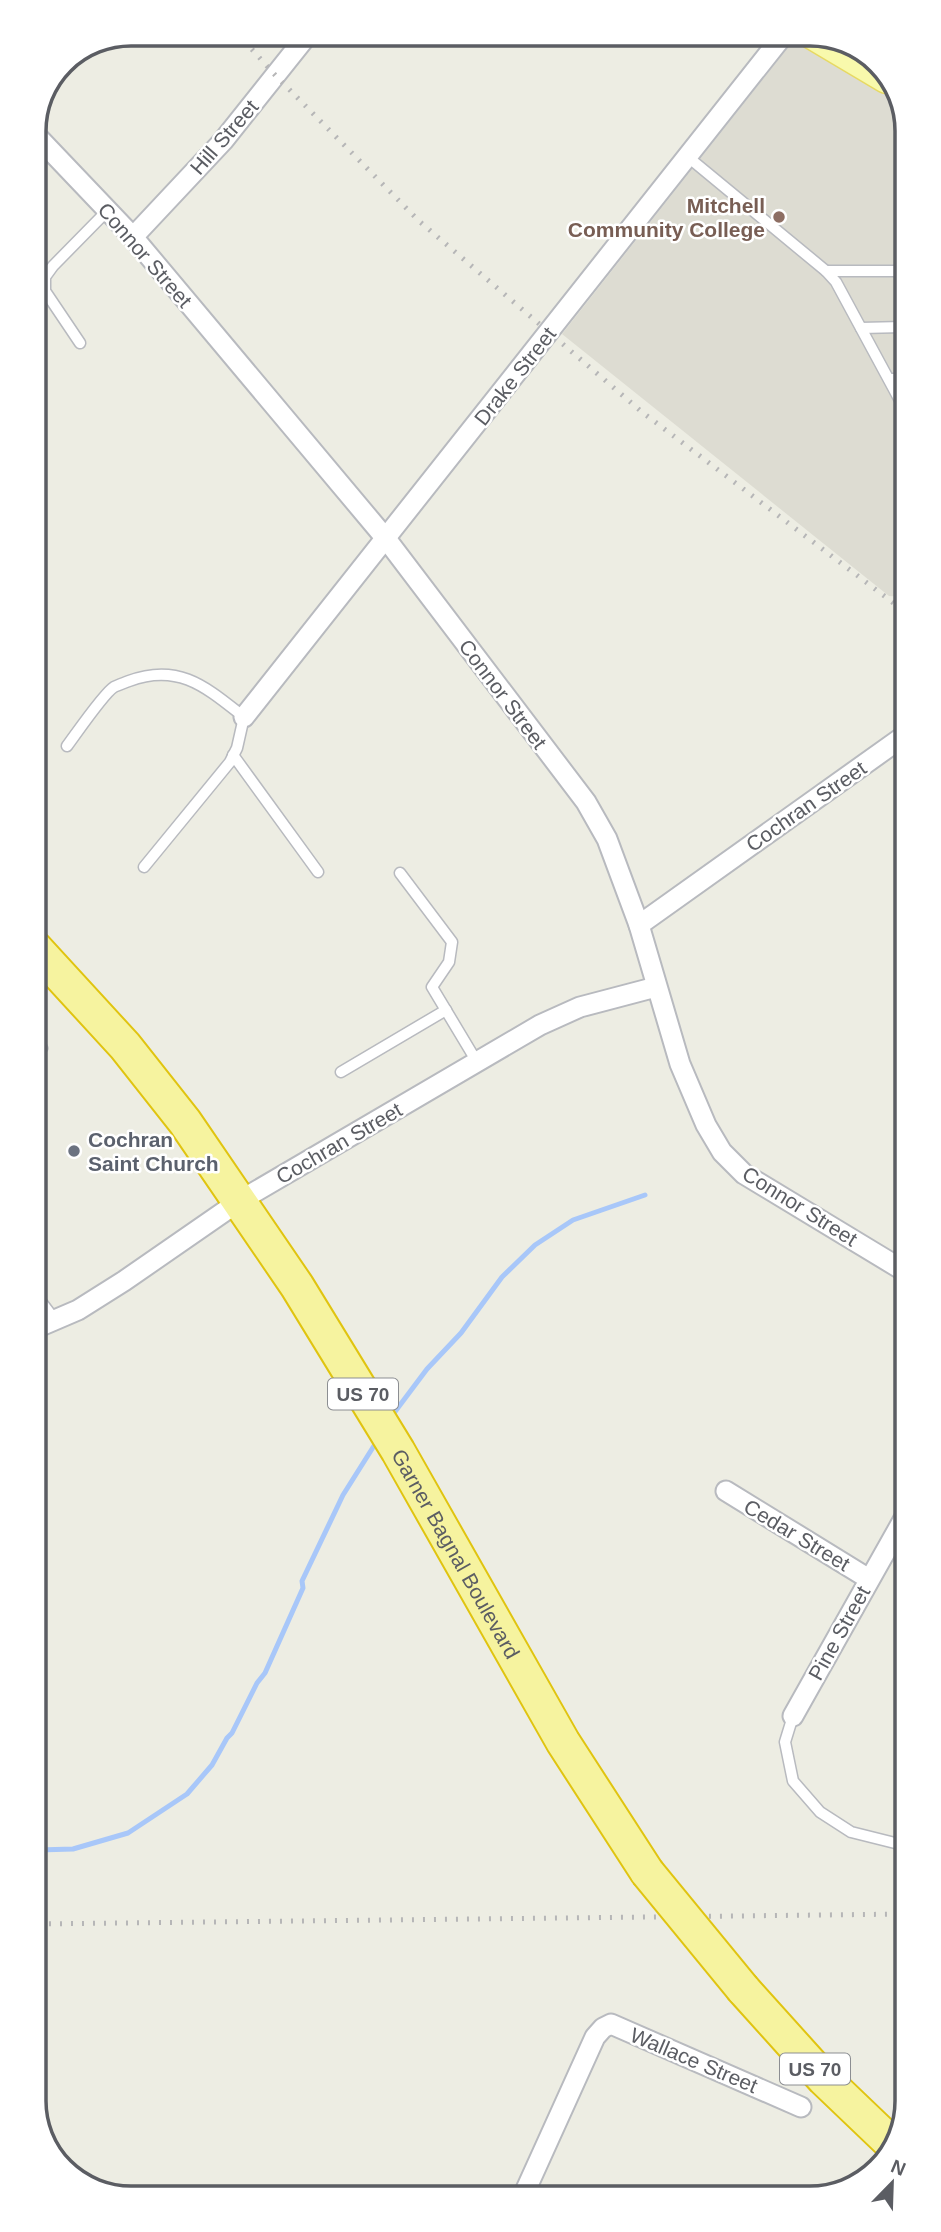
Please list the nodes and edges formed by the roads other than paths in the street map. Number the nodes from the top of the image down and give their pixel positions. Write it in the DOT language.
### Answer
graph roads {
  1 [pos="299,46"];
  2 [pos="775,46"];
  3 [pos="46,146"];
  4 [pos="688,157"];
  5 [pos="108,210"];
  6 [pos="133,237"];
  7 [pos="827,271"];
  8 [pos="895,271"];
  9 [pos="46,276"];
  10 [pos="46,291"];
  11 [pos="895,327"];
  12 [pos="861,328"];
  13 [pos="80,343"];
  14 [pos="889,379"];
  15 [pos="895,379"];
  16 [pos="895,390"];
  17 [pos="387,540"];
  18 [pos="244,717"];
  19 [pos="895,742"];
  20 [pos="67,746"];
  21 [pos="233,755"];
  22 [pos="144,867"];
  23 [pos="318,872"];
  24 [pos="400,873"];
  25 [pos="639,925"];
  26 [pos="46,960"];
  27 [pos="656,986"];
  28 [pos="446,1010"];
  29 [pos="477,1062"];
  30 [pos="341,1072"];
  31 [pos="241,1200"];
  32 [pos="895,1265"];
  33 [pos="46,1308"];
  34 [pos="55,1320"];
  35 [pos="46,1324"];
  36 [pos="726,1491"];
  37 [pos="895,1534"];
  38 [pos="869,1579"];
  39 [pos="793,1716"];
  40 [pos="895,1843"];
  41 [pos="801,2107"];
  42 [pos="887,2139"];
  43 [pos="528,2186"];
  1 -- 6 [label="street, Hill Street"];
  2 -- 4 [label="street, Drake Street"];
  3 -- 5 [label="street, Connor Street"];
  4 -- 7 [label="lane"];
  4 -- 17 [label="street, Drake Street"];
  5 -- 6 [label="street, Connor Street"];
  5 -- 9 [label="lane"];
  6 -- 17 [label="street, Connor Street"];
  7 -- 8 [label="lane"];
  7 -- 12 [label="lane"];
  10 -- 13 [label="lane"];
  11 -- 12 [label="lane"];
  12 -- 14 [label="lane"];
  14 -- 15 [label="lane"];
  14 -- 16 [label="lane"];
  17 -- 18 [label="street, Drake Street"];
  17 -- 25 [label="street, Connor Street"];
  18 -- 20 [label="lane"];
  18 -- 21 [label="lane"];
  19 -- 25 [label="street, Cochran Street"];
  21 -- 22 [label="lane"];
  21 -- 23 [label="lane"];
  24 -- 28 [label="lane"];
  25 -- 27 [label="street, Connor Street"];
  26 -- 31 [label="highway, Garner Bagnal Boulevard / US 70"];
  27 -- 29 [label="street, Cochran Street"];
  27 -- 32 [label="street, Connor Street"];
  28 -- 29 [label="lane"];
  28 -- 30 [label="lane"];
  29 -- 31 [label="street, Cochran Street"];
  31 -- 34 [label="street, Cochran Street"];
  31 -- 42 [label="highway, Garner Bagnal Boulevard / US 70, bridge"];
  33 -- 34 [label="lane"];
  34 -- 35 [label="street, Cochran Street"];
  36 -- 38 [label="street, Cedar Street"];
  37 -- 38 [label="street, Pine Street"];
  38 -- 39 [label="street, Pine Street"];
  39 -- 40 [label="lane"];
  41 -- 43 [label="street, Wallace Street"];
}
